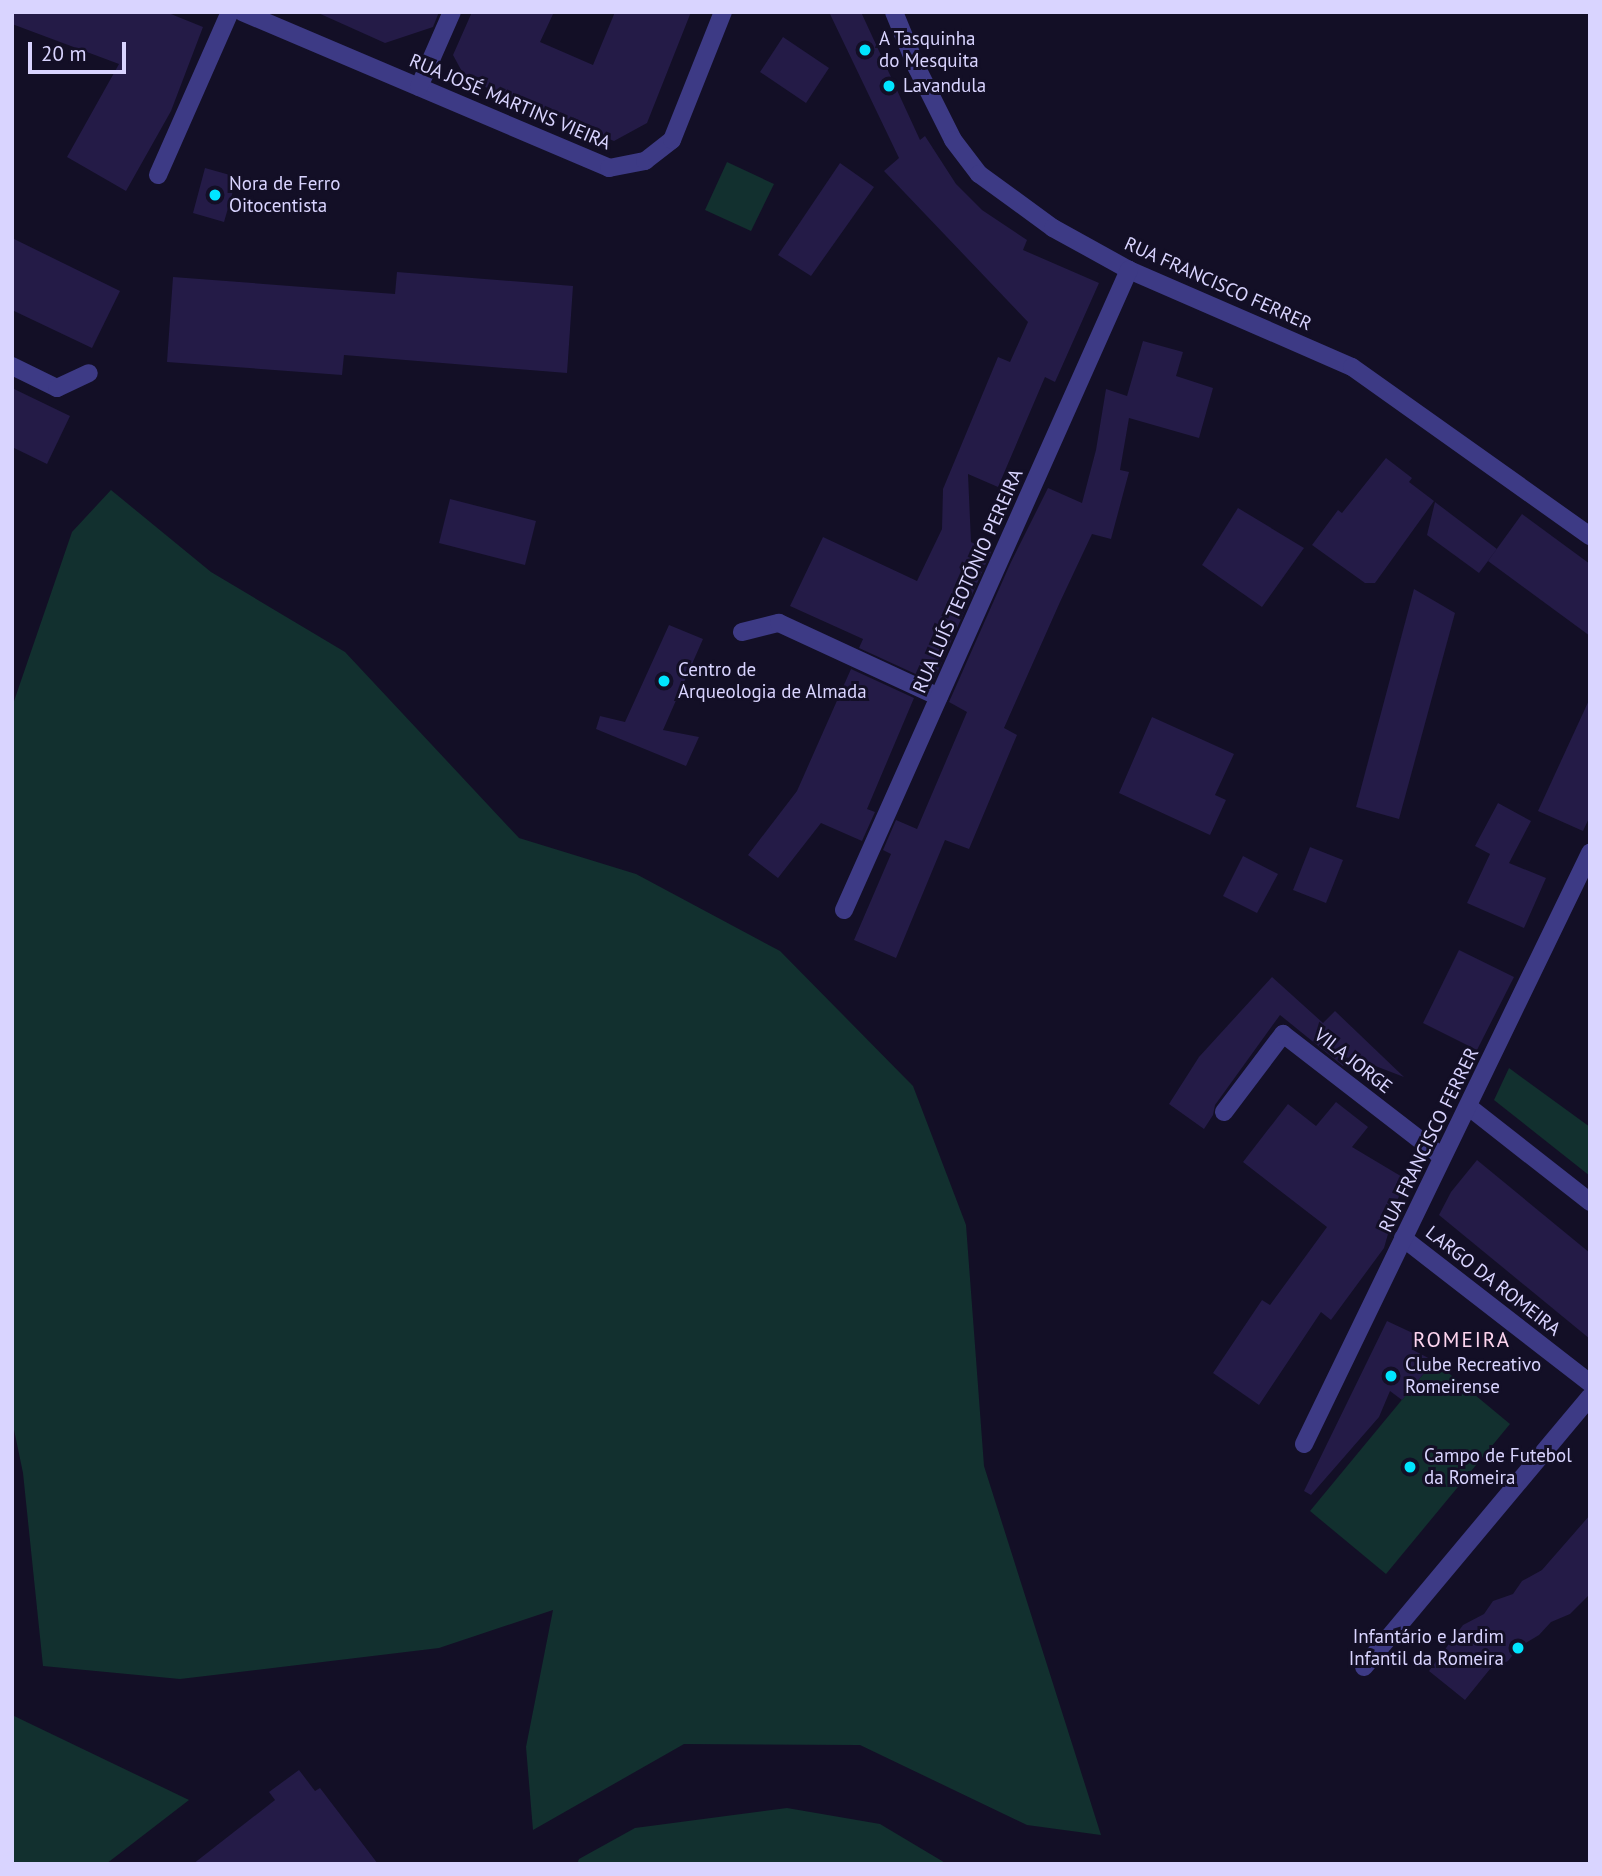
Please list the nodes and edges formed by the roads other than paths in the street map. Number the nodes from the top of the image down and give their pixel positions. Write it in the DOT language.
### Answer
graph roads {
  1 [pos="230,12"];
  2 [pos="242,12"];
  3 [pos="452,12"];
  4 [pos="723,12"];
  5 [pos="894,12"];
  6 [pos="419,87"];
  7 [pos="158,175"];
  8 [pos="1129,270"];
  9 [pos="12,366"];
  10 [pos="89,373"];
  11 [pos="1590,536"];
  12 [pos="742,632"];
  13 [pos="939,697"];
  14 [pos="1590,853"];
  15 [pos="844,910"];
  16 [pos="1469,1107"];
  17 [pos="1224,1112"];
  18 [pos="1442,1157"];
  19 [pos="1590,1202"];
  20 [pos="1403,1238"];
  21 [pos="1590,1383"];
  22 [pos="1590,1397"];
  23 [pos="1304,1444"];
  24 [pos="1364,1667"];
  1 -- 7 [label="street"];
  2 -- 6 [label="street, RUA JOSÉ MARTINS VIEIRA"];
  3 -- 6 [label="street"];
  4 -- 6 [label="street, RUA JOSÉ MARTINS VIEIRA"];
  5 -- 8 [label="street, RUA FRANCISCO FERRER"];
  8 -- 11 [label="street, RUA FRANCISCO FERRER"];
  8 -- 13 [label="street, RUA LUÍS TEOTÓNIO PEREIRA"];
  9 -- 10 [label="street"];
  12 -- 13 [label="street"];
  13 -- 15 [label="street, RUA LUÍS TEOTÓNIO PEREIRA"];
  14 -- 16 [label="street, RUA FRANCISCO FERRER"];
  16 -- 18 [label="street, RUA FRANCISCO FERRER"];
  16 -- 19 [label="street"];
  17 -- 18 [label="street, VILA JORGE"];
  18 -- 20 [label="street, RUA FRANCISCO FERRER"];
  20 -- 21 [label="street, LARGO DA ROMEIRA"];
  20 -- 23 [label="street, RUA FRANCISCO FERRER"];
  22 -- 24 [label="street"];
}
